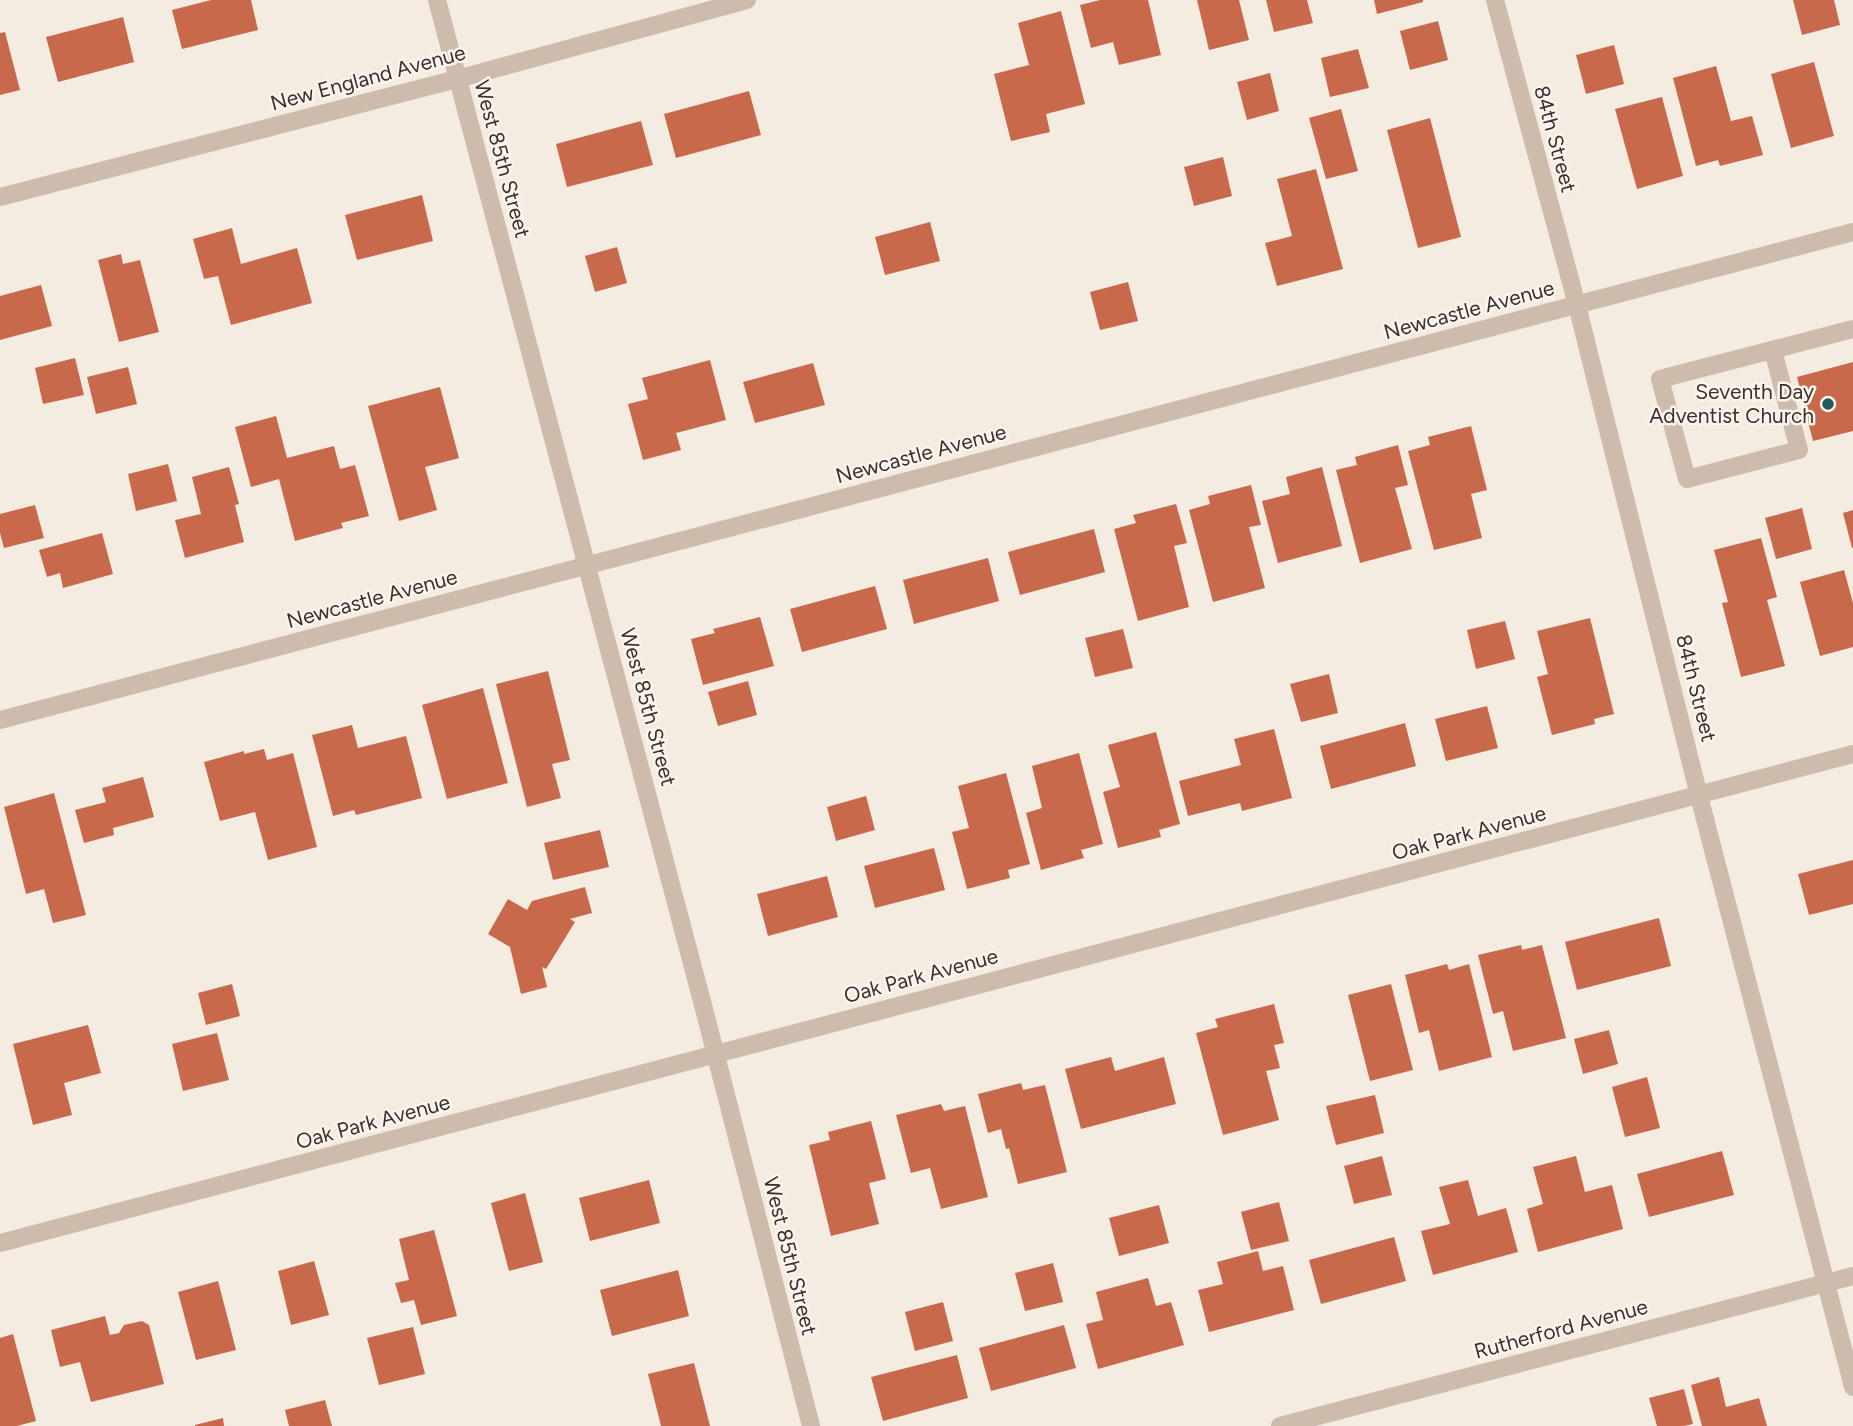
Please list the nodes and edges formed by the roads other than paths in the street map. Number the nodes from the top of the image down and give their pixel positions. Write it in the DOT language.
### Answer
graph roads {
  1 [pos="438,0"];
  2 [pos="747,0"];
  3 [pos="1495,0"];
  4 [pos="457,79"];
  5 [pos="0,197"];
  6 [pos="1853,232"];
  7 [pos="1577,305"];
  8 [pos="1853,329"];
  9 [pos="1773,350"];
  10 [pos="587,565"];
  11 [pos="0,720"];
  12 [pos="1853,754"];
  13 [pos="1699,796"];
  14 [pos="714,1054"];
  15 [pos="0,1243"];
  16 [pos="1853,1276"];
  17 [pos="1826,1283"];
  18 [pos="1853,1387"];
  19 [pos="811,1426"];
  20 [pos="1280,1426"];
  1 -- 4 [label="street, West 85th Street"];
  2 -- 4 [label="street, New England Avenue"];
  3 -- 7 [label="street, 84th Street"];
  4 -- 5 [label="street, New England Avenue"];
  4 -- 10 [label="street, West 85th Street"];
  6 -- 7 [label="street, Newcastle Avenue"];
  7 -- 10 [label="street, Newcastle Avenue"];
  7 -- 13 [label="street, 84th Street"];
  8 -- 9 [label="street"];
  9 -- 9 [label="street"];
  10 -- 11 [label="street, Newcastle Avenue"];
  10 -- 14 [label="street, West 85th Street"];
  12 -- 13 [label="street, Oak Park Avenue"];
  13 -- 14 [label="street, Oak Park Avenue"];
  13 -- 17 [label="street, 84th Street"];
  14 -- 15 [label="street, Oak Park Avenue"];
  14 -- 19 [label="street, West 85th Street"];
  16 -- 17 [label="street, Rutherford Avenue"];
  17 -- 18 [label="street, 84th Street"];
  17 -- 20 [label="street, Rutherford Avenue"];
}
